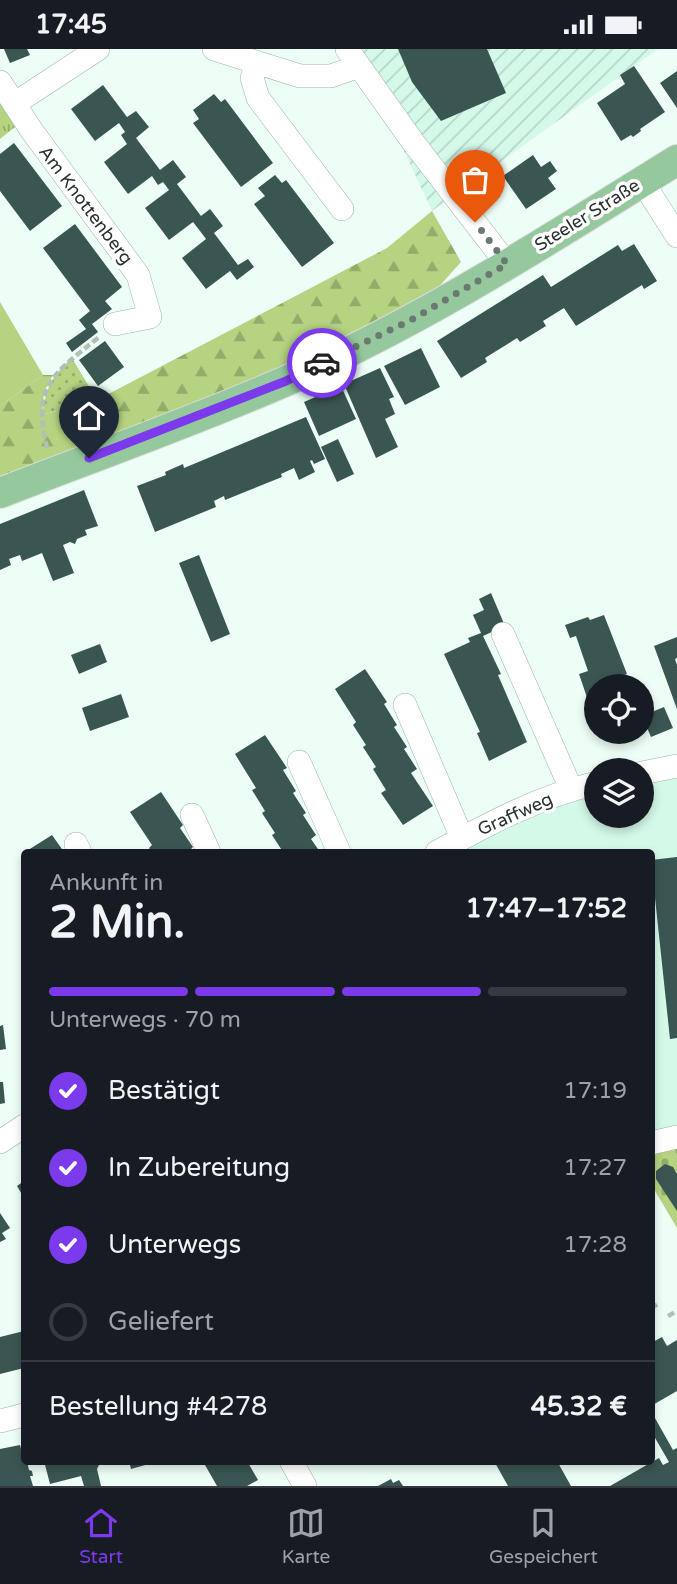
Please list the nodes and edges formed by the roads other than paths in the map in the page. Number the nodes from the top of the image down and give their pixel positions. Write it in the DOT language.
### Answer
graph roads {
  1 [pos="98,49"];
  2 [pos="214,49"];
  3 [pos="353,58"];
  4 [pos="257,63"];
  5 [pos="0,82"];
  6 [pos="14,104"];
  7 [pos="677,160"];
  8 [pos="642,181"];
  9 [pos="342,209"];
  10 [pos="677,236"];
  11 [pos="507,264"];
  12 [pos="116,324"];
  13 [pos="0,493"];
  14 [pos="503,634"];
  15 [pos="405,705"];
  16 [pos="299,762"];
  17 [pos="677,766"];
  18 [pos="654,771"];
  19 [pos="584,786"];
  20 [pos="571,789"];
  21 [pos="191,815"];
  22 [pos="462,838"];
  23 [pos="208,849"];
  24 [pos="338,849"];
  25 [pos="442,849"];
  26 [pos="21,1128"];
  27 [pos="677,1137"];
  28 [pos="0,1142"];
  29 [pos="655,1142"];
  30 [pos="21,1416"];
  31 [pos="0,1421"];
  32 [pos="293,1465"];
  33 [pos="305,1486"];
  1 -- 6 [label="street"];
  2 -- 4 [label="street"];
  3 -- 4 [label="street"];
  3 -- 11 [label="street"];
  4 -- 9 [label="street"];
  5 -- 6 [label="street, Am Knottenberg"];
  6 -- 12 [label="street, Am Knottenberg"];
  7 -- 8 [label="main road, Steeler Straße"];
  8 -- 10 [label="street"];
  8 -- 11 [label="main road, Steeler Straße"];
  11 -- 13 [label="main road, Steeler Straße"];
  14 -- 20 [label="street"];
  15 -- 22 [label="street"];
  16 -- 24 [label="street"];
  17 -- 18 [label="street"];
  19 -- 20 [label="street, Graffweg"];
  20 -- 22 [label="street, Graffweg"];
  21 -- 23 [label="street"];
  22 -- 25 [label="street, Graffweg"];
  26 -- 28 [label="street"];
  27 -- 29 [label="street"];
  30 -- 31 [label="street"];
  32 -- 33 [label="street"];
}
